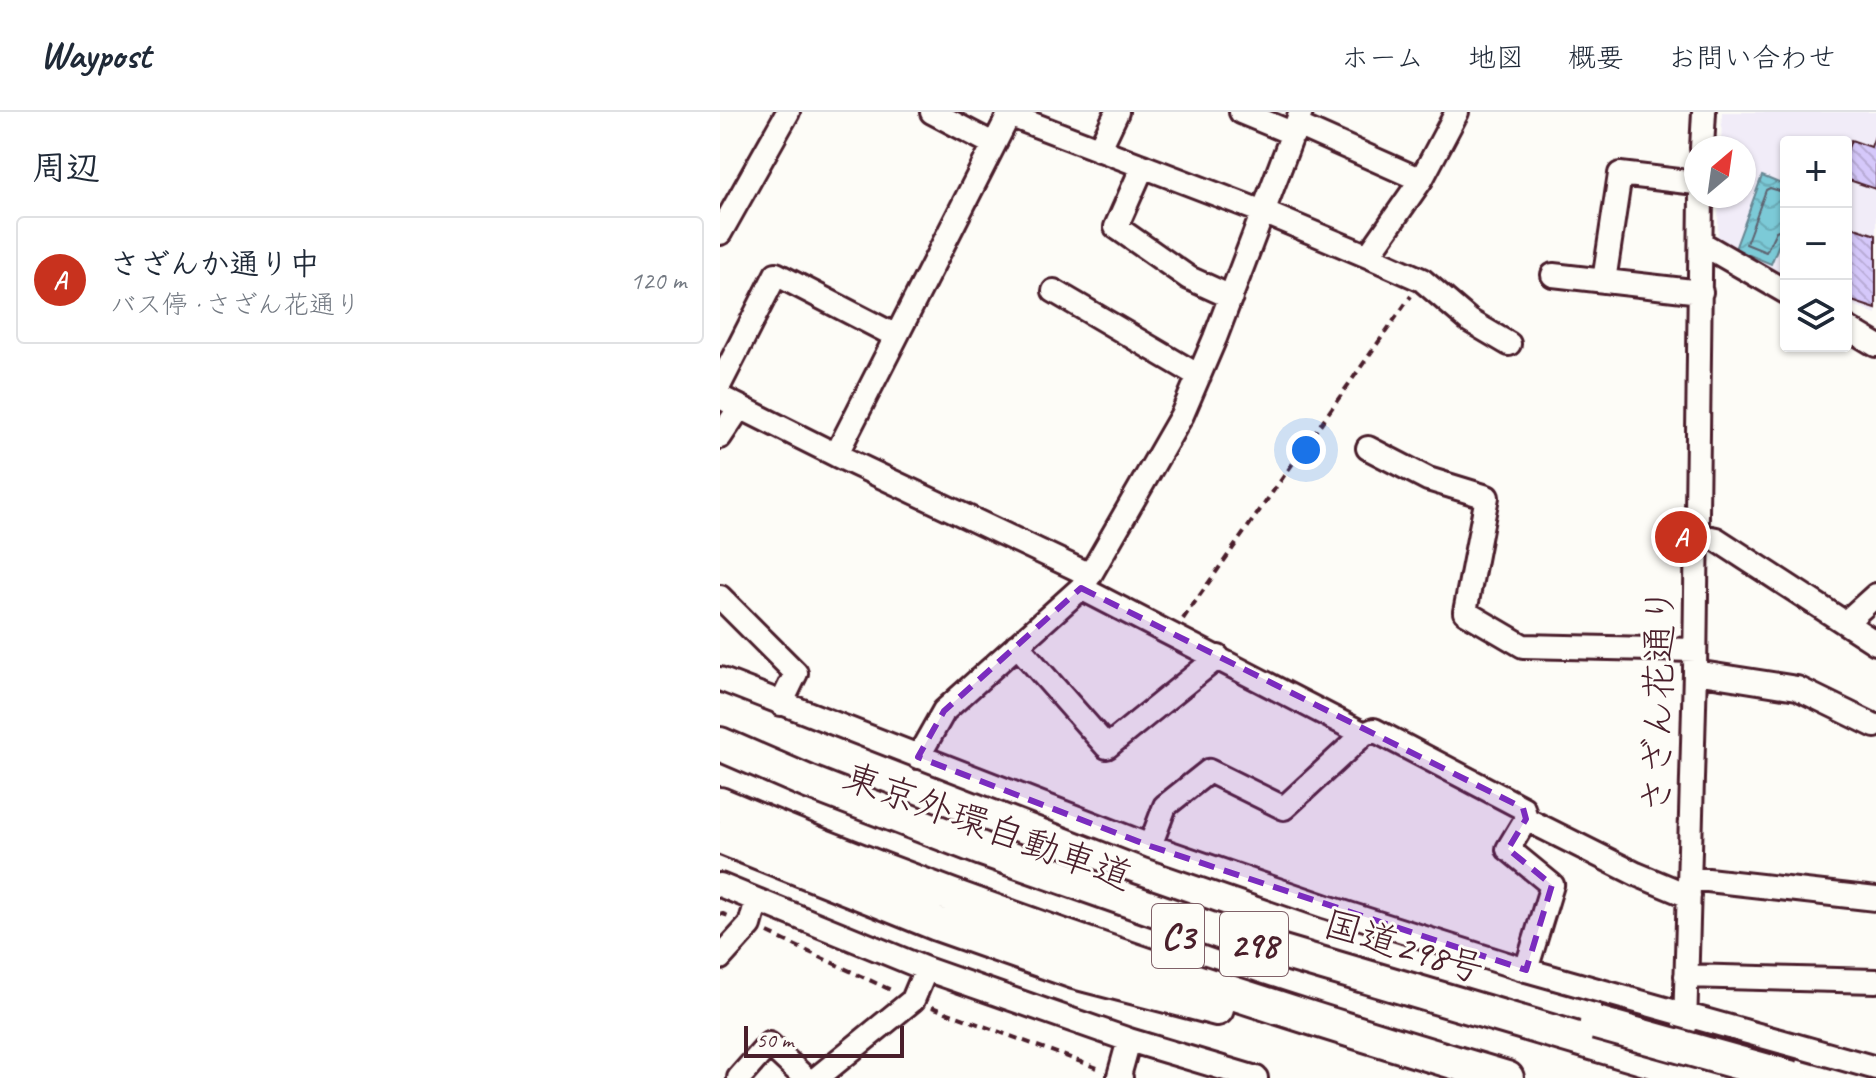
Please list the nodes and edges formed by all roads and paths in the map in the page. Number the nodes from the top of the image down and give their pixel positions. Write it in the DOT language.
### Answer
graph roads {
  1 [pos="788,112"];
  2 [pos="932,112"];
  3 [pos="1117,112"];
  4 [pos="1241,112"];
  5 [pos="1457,112"];
  6 [pos="1704,112"];
  7 [pos="1297,124"];
  8 [pos="1703,136"];
  9 [pos="993,144"];
  10 [pos="1099,150"];
  11 [pos="1143,166"];
  12 [pos="1421,180"];
  13 [pos="1684,182"];
  14 [pos="1701,208"];
  15 [pos="1263,212"];
  16 [pos="720,233"];
  17 [pos="1701,243"];
  18 [pos="1368,256"];
  19 [pos="1553,275"];
  20 [pos="1422,280"];
  21 [pos="1604,281"];
  22 [pos="1780,289"];
  23 [pos="1054,291"];
  24 [pos="1701,292"];
  25 [pos="1231,297"];
  26 [pos="1852,331"];
  27 [pos="896,336"];
  28 [pos="1509,344"];
  29 [pos="1876,345"];
  30 [pos="1199,376"];
  31 [pos="720,384"];
  32 [pos="730,402"];
  33 [pos="720,437"];
  34 [pos="1368,448"];
  35 [pos="836,455"];
  36 [pos="1697,535"];
  37 [pos="1086,581"];
  38 [pos="1876,595"];
  39 [pos="720,597"];
  40 [pos="1846,622"];
  41 [pos="1172,634"];
  42 [pos="1876,643"];
  43 [pos="1017,645"];
  44 [pos="1218,657"];
  45 [pos="1695,661"];
  46 [pos="720,679"];
  47 [pos="781,704"];
  48 [pos="1875,726"];
  49 [pos="720,728"];
  50 [pos="1364,734"];
  51 [pos="720,744"];
  52 [pos="918,757"];
  53 [pos="720,765"];
  54 [pos="720,804"];
  55 [pos="1526,819"];
  56 [pos="720,823"];
  57 [pos="720,837"];
  58 [pos="1150,846"];
  59 [pos="720,885"];
  60 [pos="1689,887"];
  61 [pos="1876,899"];
  62 [pos="757,900"];
  63 [pos="1242,940"];
  64 [pos="720,958"];
  65 [pos="926,969"];
  66 [pos="1526,970"];
  67 [pos="1686,976"];
  68 [pos="1372,979"];
  69 [pos="1876,981"];
  70 [pos="1217,1009"];
  71 [pos="1685,1024"];
  72 [pos="1129,1040"];
  73 [pos="1876,1068"];
  74 [pos="1119,1077"];
  75 [pos="739,1078"];
  76 [pos="805,1078"];
  77 [pos="817,1078"];
  78 [pos="1256,1078"];
  79 [pos="1446,1078"];
  80 [pos="1507,1078"];
  81 [pos="1646,1078"];
  82 [pos="1710,1078"];
  83 [pos="1793,1078"];
  1 -- 16 [label="street"];
  2 -- 9 [label="street"];
  3 -- 10 [label="street"];
  4 -- 7 [label="street"];
  5 -- 12 [label="street"];
  6 -- 8 [label="street"];
  7 -- 12 [label="street"];
  7 -- 15 [label="street"];
  9 -- 10 [label="street"];
  9 -- 27 [label="street"];
  10 -- 11 [label="street"];
  11 -- 15 [label="street"];
  11 -- 25 [label="street"];
  12 -- 18 [label="street"];
  13 -- 21 [label="street"];
  14 -- 17 [label="street, さざん花通り"];
  15 -- 18 [label="street"];
  15 -- 25 [label="street"];
  17 -- 22 [label="street"];
  17 -- 24 [label="street, さざん花通り"];
  18 -- 20 [label="street"];
  19 -- 21 [label="street"];
  20 -- 28 [label="street"];
  20 -- 41 [label="path"];
  21 -- 24 [label="street"];
  23 -- 30 [label="street"];
  24 -- 36 [label="street, さざん花通り"];
  25 -- 30 [label="street"];
  26 -- 29 [label="street"];
  27 -- 31 [label="street"];
  27 -- 35 [label="street"];
  30 -- 37 [label="street"];
  32 -- 33 [label="street"];
  32 -- 35 [label="street"];
  34 -- 45 [label="street"];
  35 -- 37 [label="street"];
  36 -- 40 [label="street"];
  36 -- 45 [label="street, さざん花通り"];
  37 -- 41 [label="street"];
  37 -- 43 [label="street"];
  38 -- 40 [label="street"];
  39 -- 47 [label="street"];
  40 -- 42 [label="street"];
  41 -- 44 [label="street"];
  43 -- 44 [label="street"];
  43 -- 52 [label="street"];
  44 -- 50 [label="street"];
  45 -- 48 [label="street"];
  45 -- 60 [label="street, さざん花通り"];
  46 -- 47 [label="street"];
  47 -- 52 [label="street"];
  49 -- 63 [label="highway"];
  50 -- 55 [label="street"];
  50 -- 58 [label="street"];
  51 -- 63 [label="highway, 国道298号 / 298"];
  52 -- 58 [label="street"];
  53 -- 81 [label="highway, 東京外環自動車道 / C3"];
  54 -- 80 [label="highway, 東京外環自動車道 / C3"];
  55 -- 60 [label="street"];
  55 -- 66 [label="street"];
  56 -- 70 [label="highway, 298"];
  57 -- 70 [label="highway, 298"];
  58 -- 66 [label="street"];
  59 -- 62 [label="street"];
  60 -- 61 [label="street"];
  60 -- 67 [label="street, さざん花通り"];
  62 -- 64 [label="street"];
  62 -- 65 [label="street"];
  63 -- 68 [label="highway, 国道298号 / 298"];
  65 -- 72 [label="street"];
  65 -- 77 [label="street"];
  66 -- 71 [label="street"];
  67 -- 69 [label="street"];
  67 -- 71 [label="street, さざん花通り"];
  68 -- 82 [label="highway, 国道298号 / 298"];
  68 -- 83 [label="highway, bridge"];
  70 -- 79 [label="highway, 298"];
  71 -- 73 [label="street"];
  72 -- 74 [label="street"];
  72 -- 78 [label="street"];
  75 -- 76 [label="street"];
}
